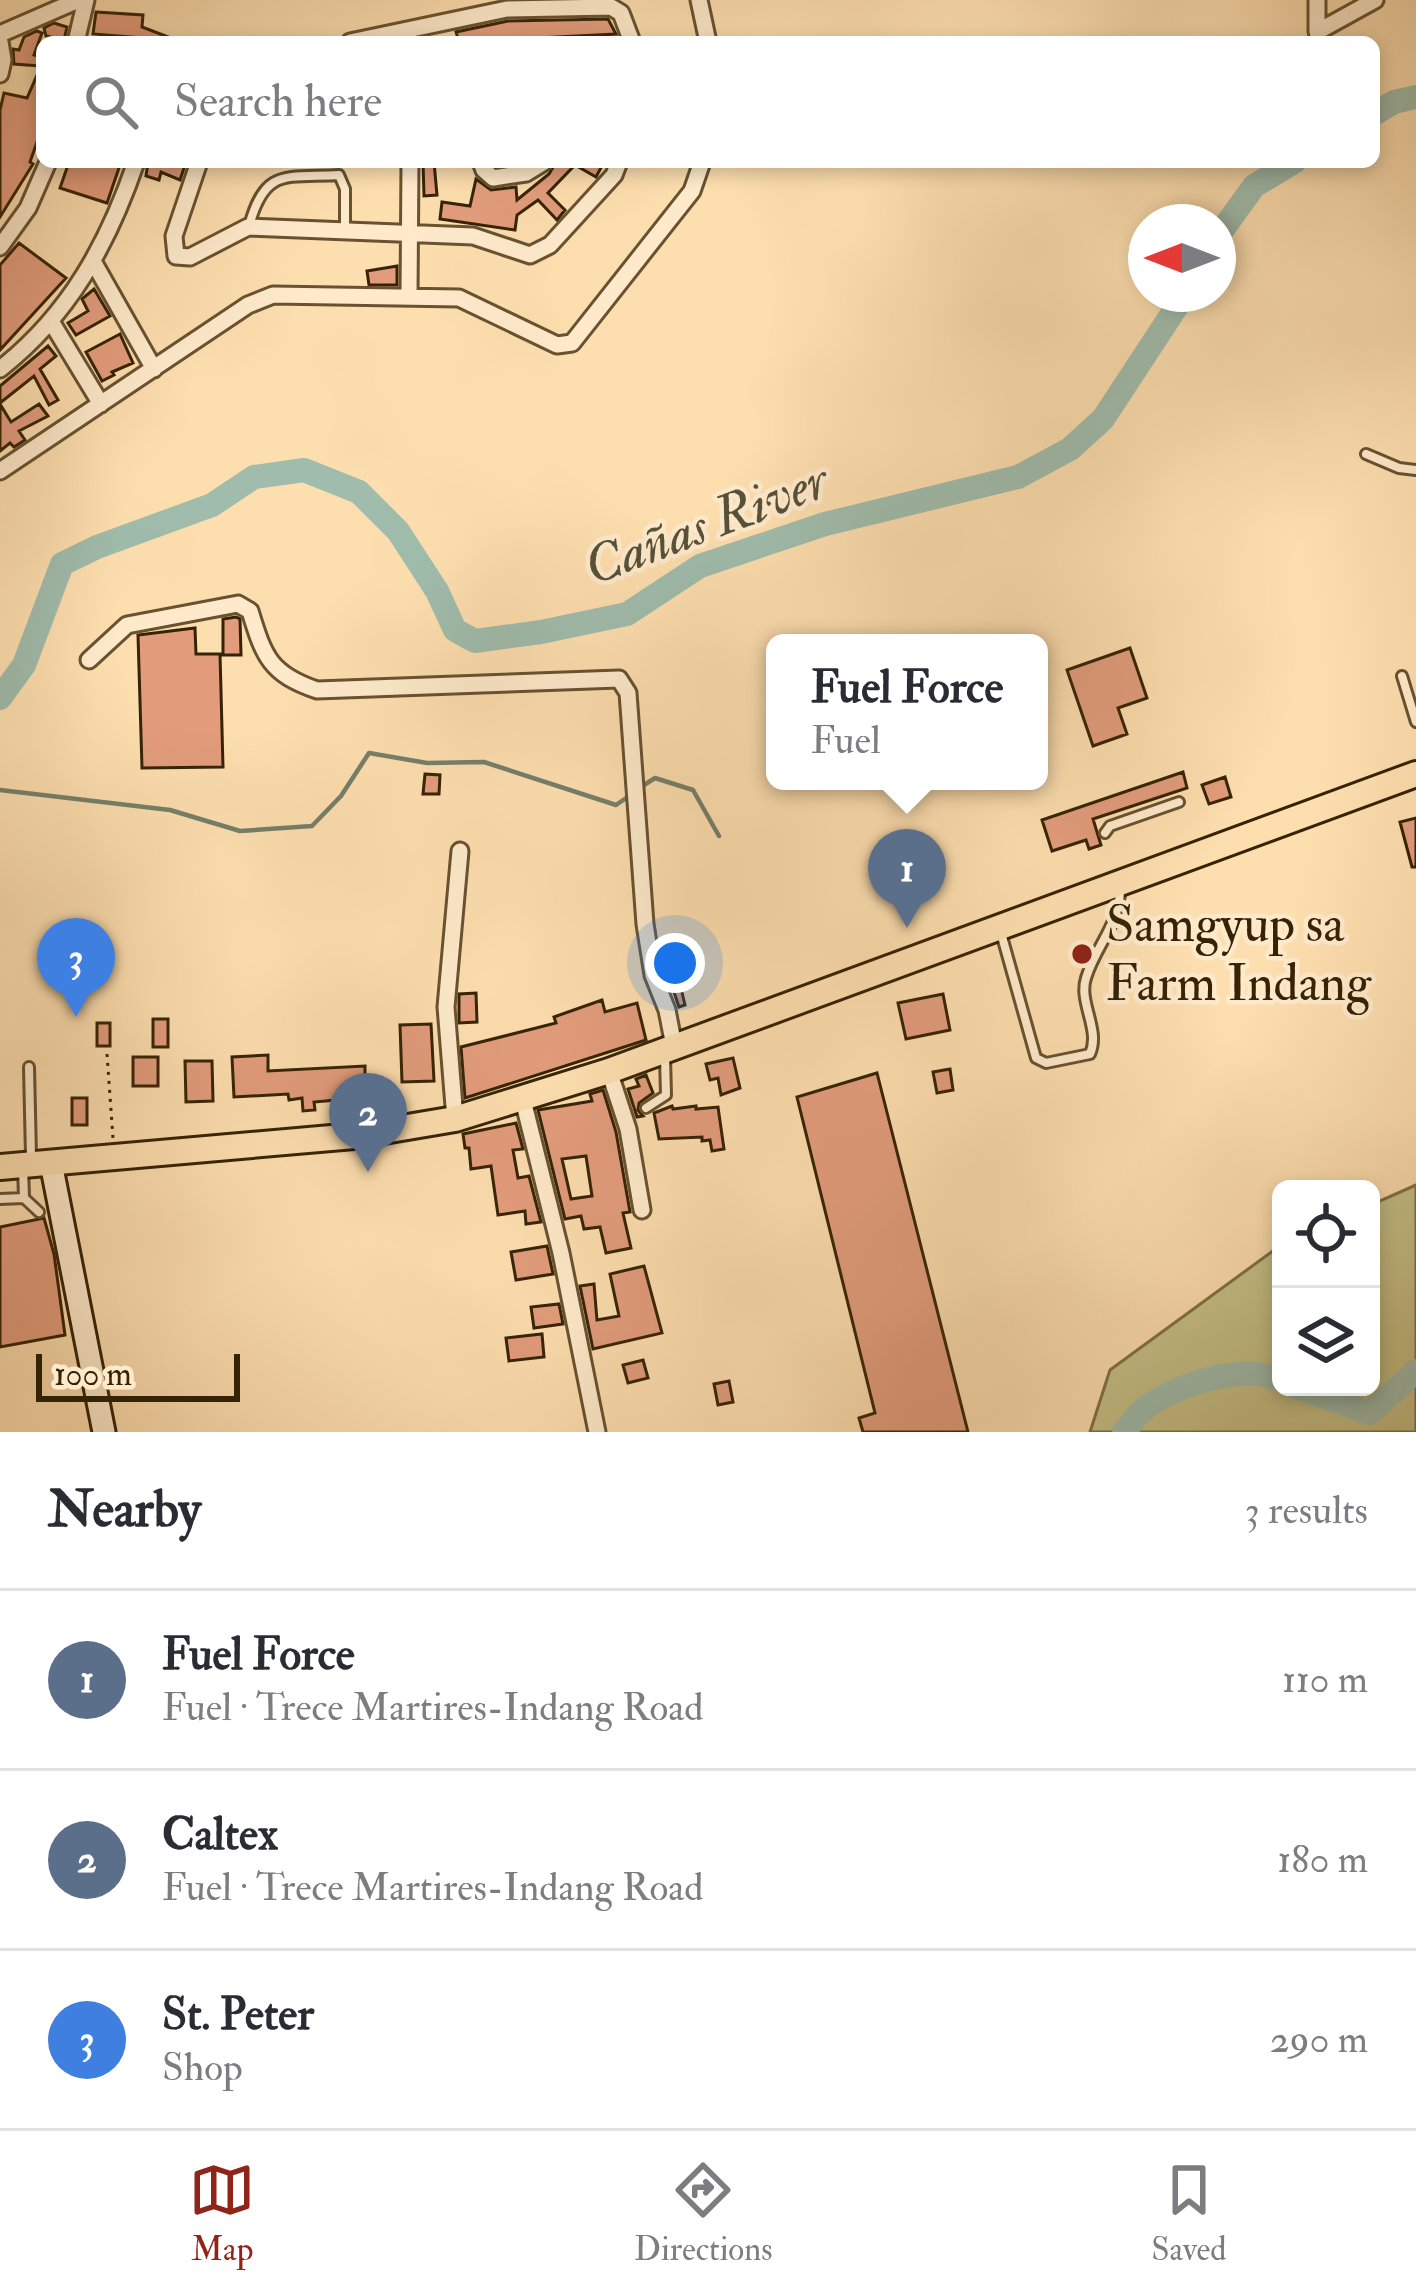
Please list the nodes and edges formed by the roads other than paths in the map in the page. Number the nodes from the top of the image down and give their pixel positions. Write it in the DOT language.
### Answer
graph roads {
  1 [pos="82,0"];
  2 [pos="699,0"];
  3 [pos="1317,0"];
  4 [pos="1372,1"];
  5 [pos="77,36"];
  6 [pos="379,36"];
  7 [pos="630,36"];
  8 [pos="707,36"];
  9 [pos="0,38"];
  10 [pos="0,74"];
  11 [pos="45,168"];
  12 [pos="134,168"];
  13 [pos="197,168"];
  14 [pos="410,168"];
  15 [pos="483,168"];
  16 [pos="534,168"];
  17 [pos="617,168"];
  18 [pos="700,168"];
  19 [pos="248,227"];
  20 [pos="346,232"];
  21 [pos="409,235"];
  22 [pos="0,247"];
  23 [pos="94,263"];
  24 [pos="409,297"];
  25 [pos="52,323"];
  26 [pos="0,369"];
  27 [pos="154,369"];
  28 [pos="100,404"];
  29 [pos="1366,454"];
  30 [pos="1416,470"];
  31 [pos="0,471"];
  32 [pos="89,660"];
  33 [pos="1402,676"];
  34 [pos="1416,722"];
  35 [pos="1416,774"];
  36 [pos="1179,802"];
  37 [pos="1105,833"];
  38 [pos="460,851"];
  39 [pos="1120,882"];
  40 [pos="999,926"];
  41 [pos="669,1048"];
  42 [pos="29,1066"];
  43 [pos="610,1072"];
  44 [pos="523,1100"];
  45 [pos="646,1108"];
  46 [pos="454,1119"];
  47 [pos="26,1165"];
  48 [pos="24,1198"];
  49 [pos="0,1199"];
  50 [pos="642,1210"];
  51 [pos="39,1212"];
  52 [pos="104,1432"];
  53 [pos="597,1432"];
  1 -- 5 [label="street"];
  1 -- 9 [label="street"];
  2 -- 8 [label="street"];
  3 -- 4 [label="street"];
  6 -- 7 [label="street"];
  9 -- 10 [label="street"];
  11 -- 22 [label="street"];
  12 -- 23 [label="street"];
  13 -- 19 [label="street"];
  14 -- 21 [label="street"];
  15 -- 16 [label="street"];
  17 -- 21 [label="street"];
  18 -- 24 [label="street"];
  19 -- 20 [label="street"];
  19 -- 20 [label="lane"];
  20 -- 21 [label="street"];
  21 -- 24 [label="street"];
  23 -- 25 [label="street"];
  23 -- 27 [label="street"];
  24 -- 27 [label="street"];
  25 -- 26 [label="street"];
  25 -- 28 [label="street"];
  27 -- 28 [label="street"];
  28 -- 31 [label="street"];
  29 -- 30 [label="lane"];
  32 -- 41 [label="street"];
  33 -- 34 [label="lane"];
  35 -- 39 [label="main road"];
  36 -- 37 [label="lane"];
  38 -- 46 [label="street"];
  39 -- 40 [label="main road"];
  39 -- 40 [label="lane"];
  40 -- 41 [label="main road"];
  41 -- 43 [label="main road"];
  41 -- 45 [label="lane"];
  42 -- 47 [label="lane"];
  43 -- 44 [label="main road"];
  43 -- 50 [label="street"];
  44 -- 46 [label="main road"];
  44 -- 53 [label="street"];
  46 -- 47 [label="main road"];
  47 -- 48 [label="lane"];
  47 -- 52 [label="street"];
  48 -- 49 [label="lane"];
  48 -- 51 [label="lane"];
}
